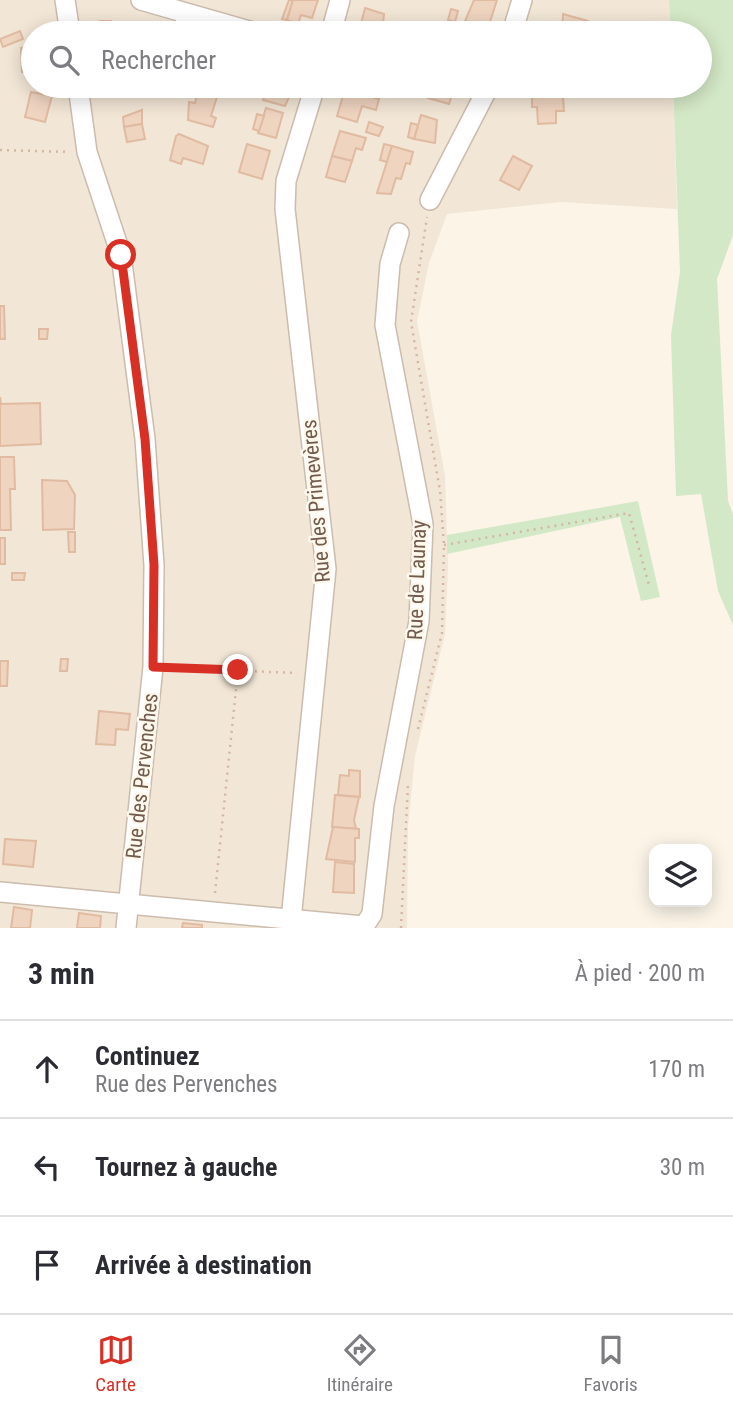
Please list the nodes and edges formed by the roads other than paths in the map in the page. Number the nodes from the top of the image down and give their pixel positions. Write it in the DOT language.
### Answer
graph roads {
  1 [pos="65,0"];
  2 [pos="141,0"];
  3 [pos="340,0"];
  4 [pos="522,0"];
  5 [pos="188,14"];
  6 [pos="68,21"];
  7 [pos="186,21"];
  8 [pos="213,21"];
  9 [pos="334,21"];
  10 [pos="516,21"];
  11 [pos="80,98"];
  12 [pos="311,98"];
  13 [pos="483,98"];
  14 [pos="430,200"];
  15 [pos="399,233"];
  16 [pos="0,892"];
  17 [pos="129,904"];
  18 [pos="291,920"];
  19 [pos="363,927"];
  20 [pos="126,928"];
  1 -- 6 [label="street"];
  2 -- 5 [label="street"];
  3 -- 9 [label="street"];
  4 -- 10 [label="street"];
  5 -- 7 [label="street"];
  5 -- 8 [label="street"];
  11 -- 17 [label="street, Rue des Pervenches"];
  12 -- 18 [label="street, Rue des Primevères"];
  13 -- 14 [label="street"];
  15 -- 19 [label="street, Rue de Launay"];
  16 -- 17 [label="street"];
  17 -- 18 [label="street"];
  17 -- 20 [label="street, Rue des Pervenches"];
  18 -- 19 [label="street"];
}
